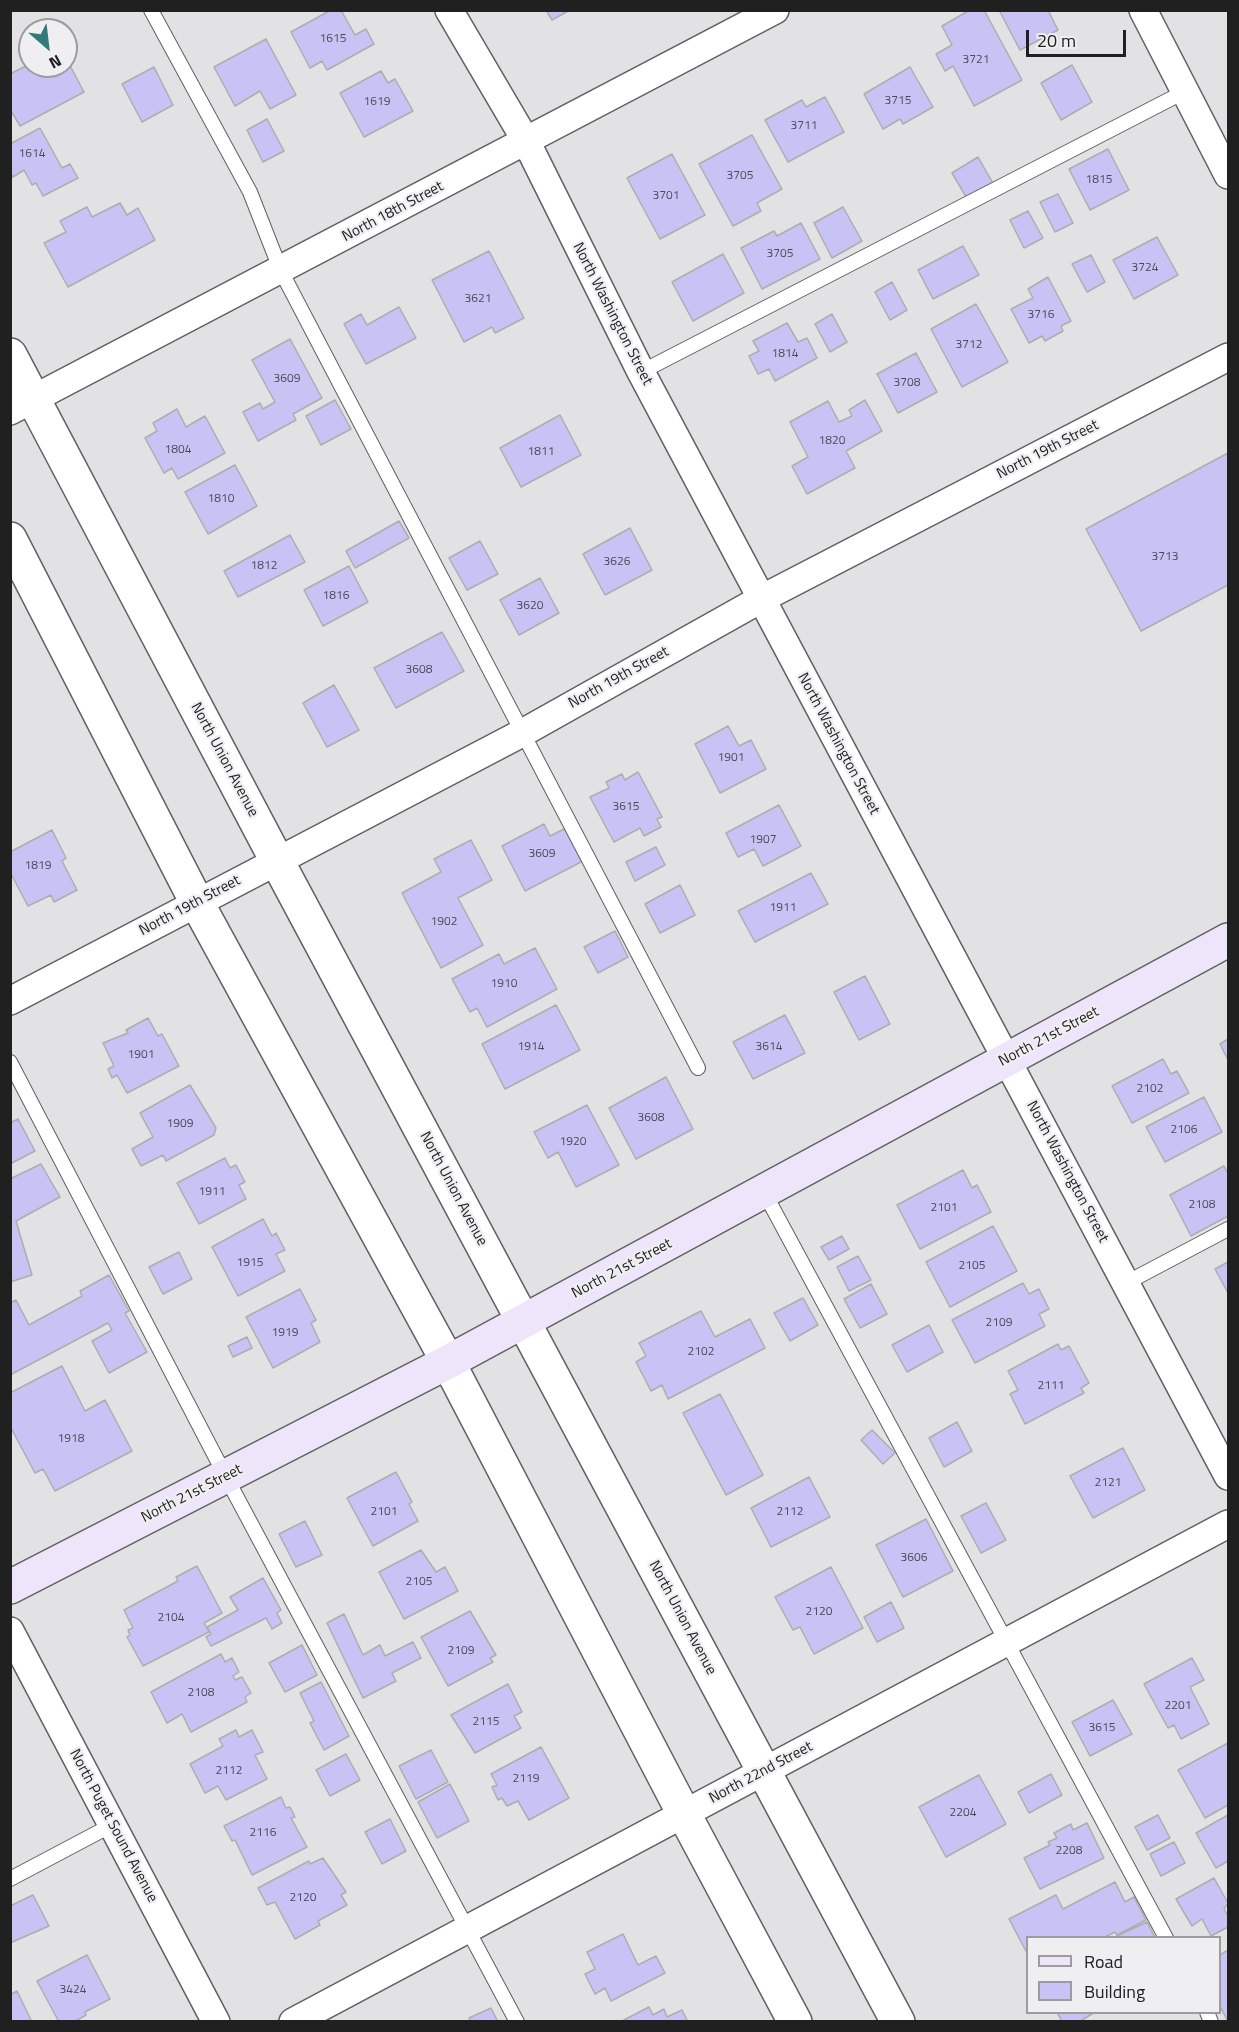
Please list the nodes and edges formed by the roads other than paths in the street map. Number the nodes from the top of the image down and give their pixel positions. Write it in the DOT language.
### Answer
graph roads {
  1 [pos="151,10"];
  2 [pos="449,10"];
  3 [pos="775,10"];
  4 [pos="1143,10"];
  5 [pos="1184,92"];
  6 [pos="526,141"];
  7 [pos="1228,175"];
  8 [pos="281,271"];
  9 [pos="10,355"];
  10 [pos="1228,357"];
  11 [pos="641,372"];
  12 [pos="22,405"];
  13 [pos="10,539"];
  14 [pos="761,599"];
  15 [pos="524,732"];
  16 [pos="276,859"];
  17 [pos="196,903"];
  18 [pos="1228,940"];
  19 [pos="10,1001"];
  20 [pos="1007,1060"];
  21 [pos="10,1062"];
  22 [pos="698,1068"];
  23 [pos="764,1192"];
  24 [pos="1228,1229"];
  25 [pos="1126,1283"];
  26 [pos="524,1322"];
  27 [pos="448,1362"];
  28 [pos="1228,1476"];
  29 [pos="226,1477"];
  30 [pos="1228,1524"];
  31 [pos="10,1587"];
  32 [pos="10,1631"];
  33 [pos="1006,1642"];
  34 [pos="764,1771"];
  35 [pos="684,1814"];
  36 [pos="112,1825"];
  37 [pos="10,1879"];
  38 [pos="466,1929"];
  39 [pos="1165,1936"];
  40 [pos="216,2022"];
  41 [pos="293,2022"];
  42 [pos="517,2022"];
  43 [pos="795,2022"];
  44 [pos="898,2022"];
  1 -- 8 [label="lane"];
  2 -- 6 [label="street, North Washington Street"];
  3 -- 6 [label="street, North 18th Street"];
  4 -- 5 [label="street"];
  5 -- 7 [label="street"];
  5 -- 11 [label="lane"];
  6 -- 8 [label="street, North 18th Street"];
  6 -- 11 [label="street, North Washington Street"];
  8 -- 12 [label="street, North 18th Street"];
  8 -- 15 [label="lane"];
  9 -- 12 [label="street, North Union Avenue"];
  10 -- 14 [label="street, North 19th Street"];
  11 -- 14 [label="street, North Washington Street"];
  12 -- 16 [label="street, North Union Avenue"];
  13 -- 17 [label="street"];
  14 -- 15 [label="street, North 19th Street"];
  14 -- 20 [label="street, North Washington Street"];
  15 -- 16 [label="street, North 19th Street"];
  15 -- 22 [label="lane"];
  16 -- 17 [label="street, North 19th Street"];
  16 -- 26 [label="street, North Union Avenue"];
  17 -- 19 [label="street, North 19th Street"];
  17 -- 27 [label="street"];
  18 -- 20 [label="main road, North 21st Street"];
  20 -- 23 [label="main road, North 21st Street"];
  20 -- 25 [label="street, North Washington Street"];
  21 -- 29 [label="lane"];
  23 -- 26 [label="main road, North 21st Street"];
  23 -- 33 [label="lane"];
  24 -- 25 [label="lane"];
  25 -- 28 [label="street, North Washington Street"];
  26 -- 27 [label="main road, North 21st Street"];
  26 -- 34 [label="street, North Union Avenue"];
  27 -- 29 [label="main road, North 21st Street"];
  27 -- 35 [label="street"];
  29 -- 31 [label="main road, North 21st Street"];
  29 -- 38 [label="lane"];
  30 -- 33 [label="street, North 22nd Street"];
  32 -- 36 [label="street, North Puget Sound Avenue"];
  33 -- 34 [label="street, North 22nd Street"];
  33 -- 39 [label="lane"];
  34 -- 35 [label="street, North 22nd Street"];
  34 -- 44 [label="street, North Union Avenue"];
  35 -- 38 [label="street, North 22nd Street"];
  35 -- 43 [label="street"];
  36 -- 37 [label="lane"];
  36 -- 40 [label="street, North Puget Sound Avenue"];
  38 -- 41 [label="street, North 22nd Street"];
  38 -- 42 [label="lane"];
}
